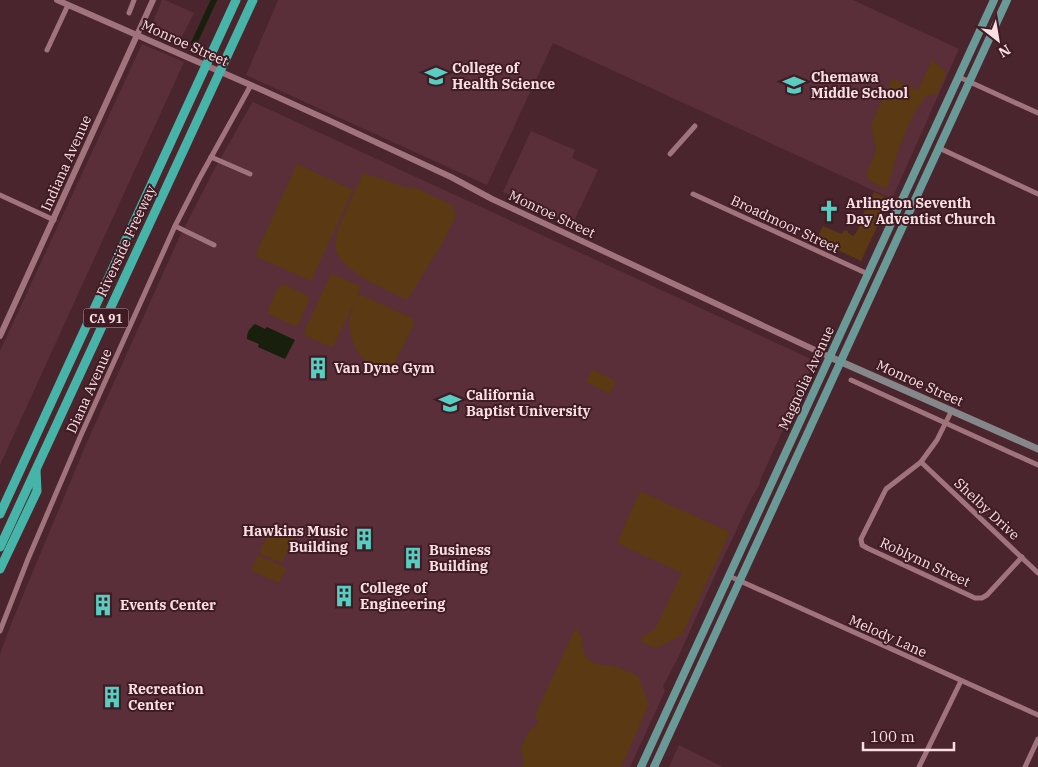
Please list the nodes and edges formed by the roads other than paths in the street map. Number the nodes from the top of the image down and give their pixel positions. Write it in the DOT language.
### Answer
graph roads {
  1 [pos="57,0"];
  2 [pos="134,0"];
  3 [pos="153,0"];
  4 [pos="236,0"];
  5 [pos="253,0"];
  6 [pos="994,0"];
  7 [pos="1007,0"];
  8 [pos="68,5"];
  9 [pos="129,13"];
  10 [pos="137,35"];
  11 [pos="48,50"];
  12 [pos="959,77"];
  13 [pos="970,82"];
  14 [pos="251,85"];
  15 [pos="1038,113"];
  16 [pos="695,126"];
  17 [pos="939,148"];
  18 [pos="670,154"];
  19 [pos="211,157"];
  20 [pos="250,174"];
  21 [pos="693,194"];
  22 [pos="1038,194"];
  23 [pos="0,195"];
  24 [pos="54,220"];
  25 [pos="175,226"];
  26 [pos="214,245"];
  27 [pos="868,274"];
  28 [pos="0,336"];
  29 [pos="830,356"];
  30 [pos="840,361"];
  31 [pos="852,380"];
  32 [pos="952,410"];
  33 [pos="946,423"];
  34 [pos="1038,449"];
  35 [pos="921,462"];
  36 [pos="1038,465"];
  37 [pos="36,469"];
  38 [pos="10,493"];
  39 [pos="0,504"];
  40 [pos="0,514"];
  41 [pos="0,547"];
  42 [pos="1022,558"];
  43 [pos="0,569"];
  44 [pos="1038,573"];
  45 [pos="729,576"];
  46 [pos="740,582"];
  47 [pos="0,631"];
  48 [pos="961,681"];
  49 [pos="1038,715"];
  50 [pos="1038,739"];
  51 [pos="641,767"];
  52 [pos="654,767"];
  53 [pos="919,767"];
  54 [pos="1025,767"];
  1 -- 8 [label="street, Monroe Street"];
  2 -- 9 [label="street"];
  3 -- 10 [label="street, Indiana Avenue"];
  4 -- 38 [label="highway, Riverside Freeway / CA 91"];
  5 -- 37 [label="highway, Riverside Freeway / CA 91"];
  6 -- 12 [label="main road, Magnolia Avenue"];
  7 -- 13 [label="main road, Magnolia Avenue"];
  8 -- 10 [label="street, Monroe Street"];
  8 -- 11 [label="street"];
  10 -- 14 [label="street, Monroe Street"];
  10 -- 24 [label="street, Indiana Avenue"];
  12 -- 13 [label="street"];
  12 -- 27 [label="main road, Magnolia Avenue"];
  13 -- 15 [label="street"];
  13 -- 17 [label="main road, Magnolia Avenue"];
  14 -- 19 [label="street, Diana Avenue"];
  14 -- 29 [label="street, Monroe Street"];
  16 -- 18 [label="street"];
  17 -- 22 [label="street"];
  17 -- 30 [label="main road, Magnolia Avenue"];
  19 -- 20 [label="street"];
  19 -- 25 [label="street, Diana Avenue"];
  21 -- 27 [label="street, Broadmoor Street"];
  23 -- 24 [label="street"];
  24 -- 28 [label="street, Indiana Avenue"];
  25 -- 26 [label="street"];
  25 -- 47 [label="street, Diana Avenue"];
  27 -- 29 [label="main road, Magnolia Avenue"];
  29 -- 30 [label="main road, Monroe Street"];
  29 -- 45 [label="main road, Magnolia Avenue"];
  30 -- 32 [label="main road, Monroe Street"];
  30 -- 46 [label="main road, Magnolia Avenue"];
  31 -- 33 [label="street"];
  32 -- 33 [label="street"];
  32 -- 34 [label="main road, Monroe Street"];
  33 -- 35 [label="street"];
  33 -- 36 [label="street"];
  35 -- 42 [label="street, Shelby Drive"];
  35 -- 42 [label="street, Roblynn Street"];
  37 -- 41 [label="highway, Riverside Freeway / CA 91"];
  37 -- 43 [label="highway"];
  38 -- 39 [label="highway"];
  38 -- 40 [label="highway, Riverside Freeway / CA 91"];
  42 -- 44 [label="street, Shelby Drive"];
  45 -- 46 [label="street, Melody Lane"];
  45 -- 51 [label="main road, Magnolia Avenue"];
  46 -- 48 [label="street, Melody Lane"];
  46 -- 52 [label="main road, Magnolia Avenue"];
  48 -- 49 [label="street, Melody Lane"];
  48 -- 53 [label="street"];
  50 -- 54 [label="street"];
}
